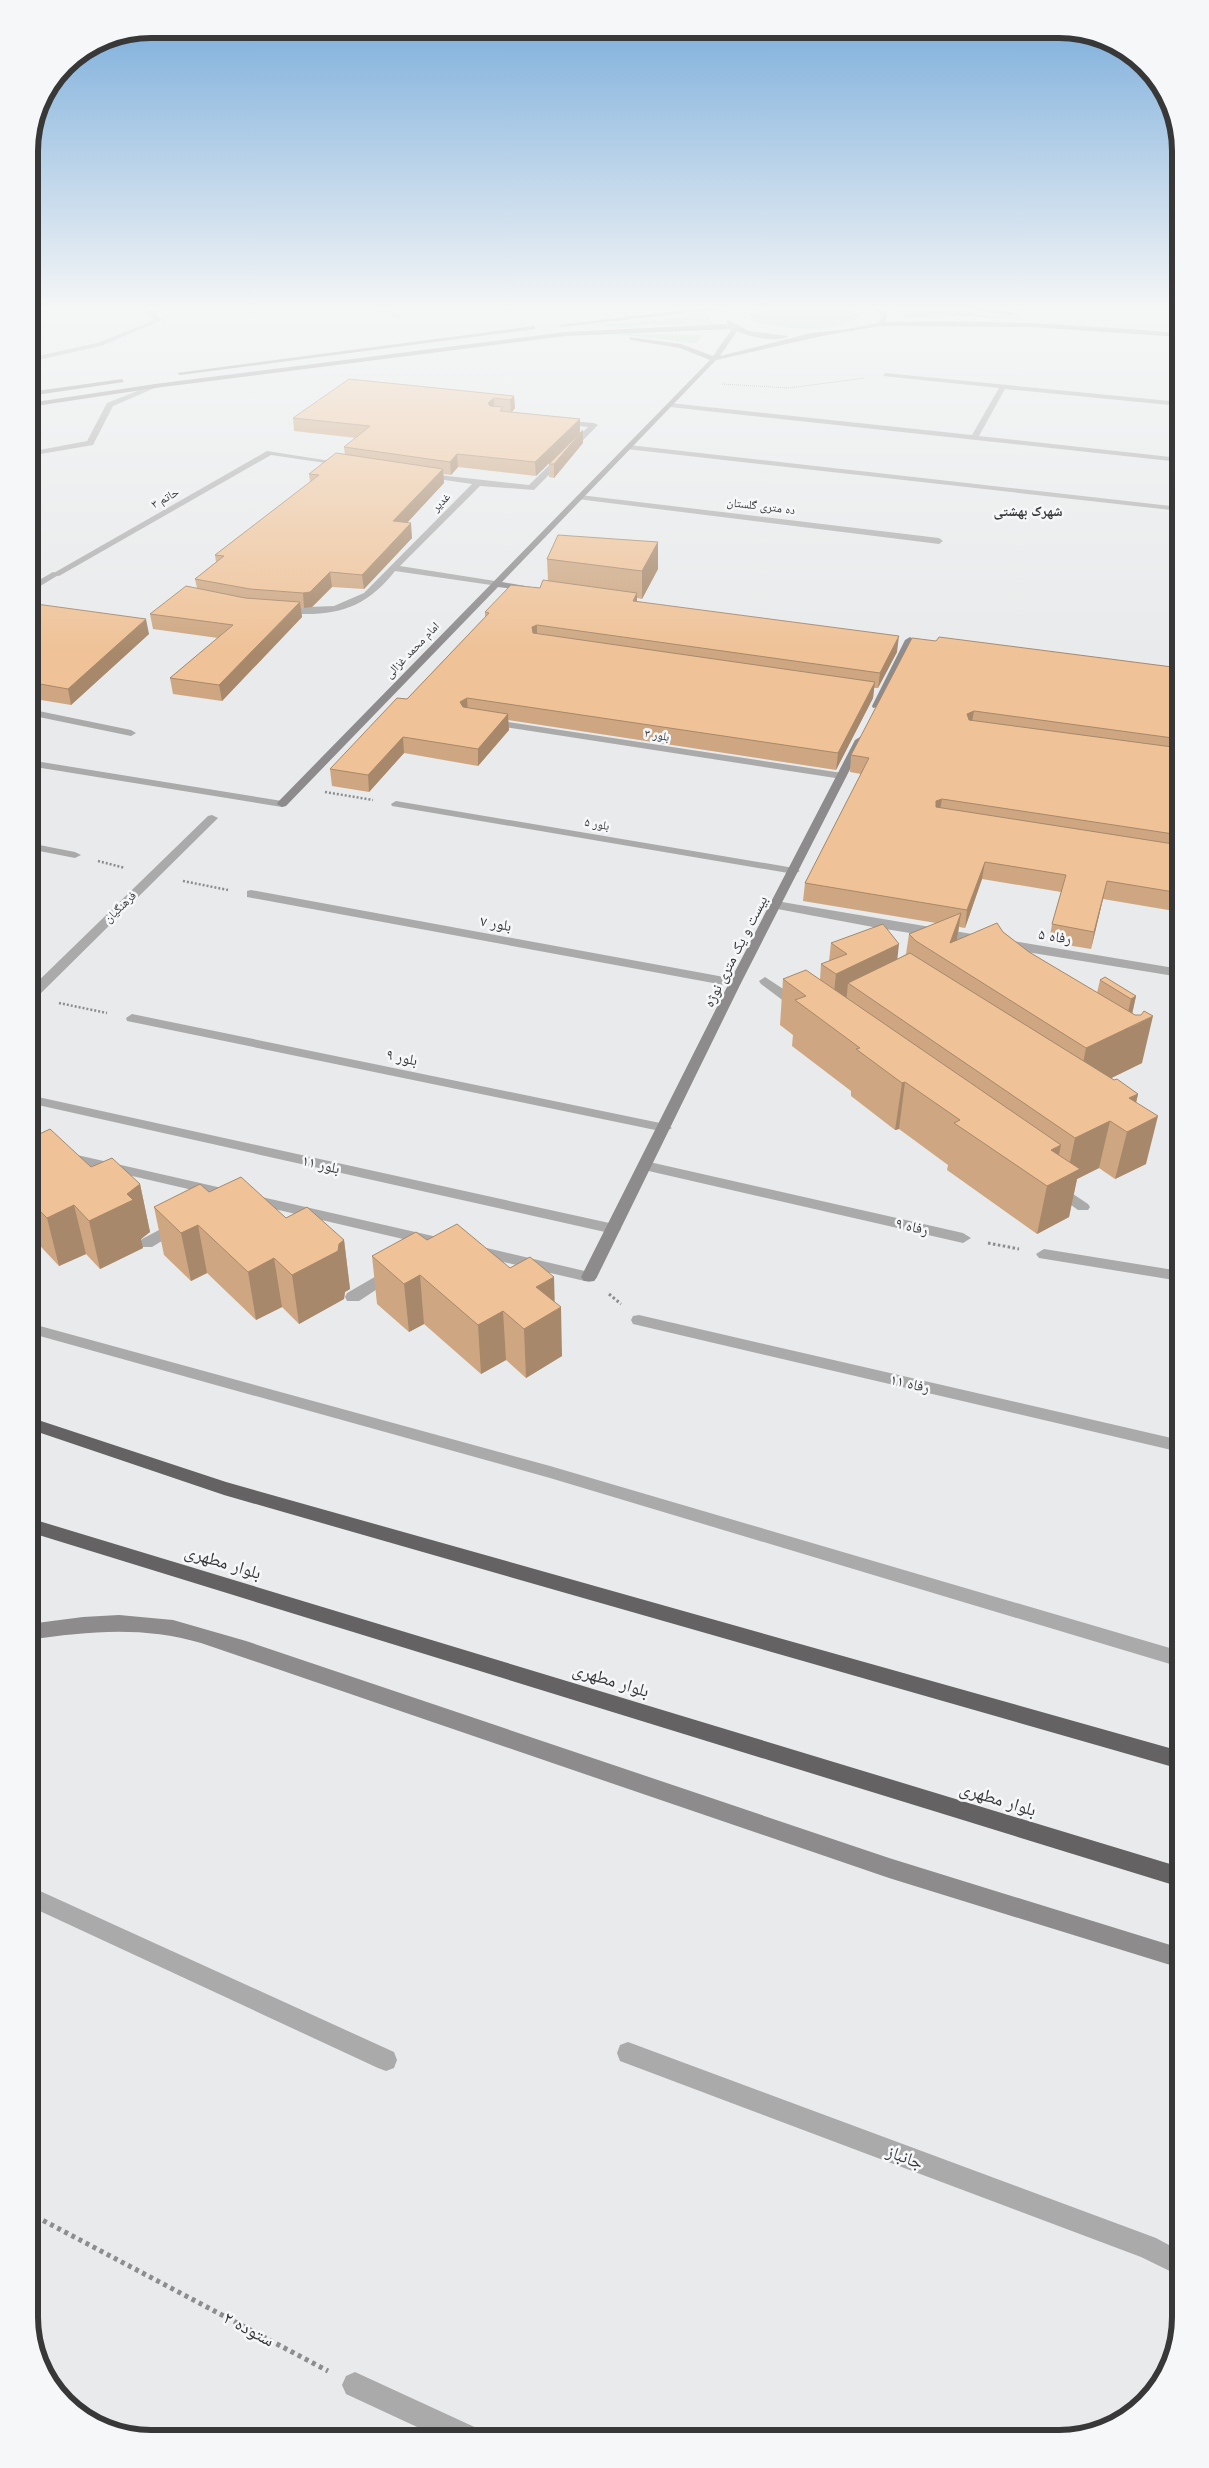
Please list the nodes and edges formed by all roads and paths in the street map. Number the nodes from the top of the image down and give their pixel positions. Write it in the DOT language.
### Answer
graph roads {
  1 [pos="100,423"];
  2 [pos="577,423"];
  3 [pos="652,423"];
  4 [pos="843,423"];
  5 [pos="983,423"];
  6 [pos="975,437"];
  7 [pos="629,446"];
  8 [pos="38,452"];
  9 [pos="1172,459"];
  10 [pos="357,465"];
  11 [pos="413,473"];
  12 [pos="478,483"];
  13 [pos="580,497"];
  14 [pos="1172,508"];
  15 [pos="939,541"];
  16 [pos="393,568"];
  17 [pos="495,584"];
  18 [pos="38,585"];
  19 [pos="534,590"];
  20 [pos="274,610"];
  21 [pos="910,640"];
  22 [pos="38,714"];
  23 [pos="478,720"];
  24 [pos="131,733"];
  25 [pos="38,764"];
  26 [pos="842,776"];
  27 [pos="298,788"];
  28 [pos="396,804"];
  29 [pos="212,818"];
  30 [pos="38,848"];
  31 [pos="75,855"];
  32 [pos="794,871"];
  33 [pos="251,894"];
  34 [pos="776,905"];
  35 [pos="873,924"];
  36 [pos="874,940"];
  37 [pos="1172,972"];
  38 [pos="765,981"];
  39 [pos="735,983"];
  40 [pos="38,988"];
  41 [pos="38,999"];
  42 [pos="813,1016"];
  43 [pos="132,1018"];
  44 [pos="38,1101"];
  45 [pos="664,1128"];
  46 [pos="46,1152"];
  47 [pos="645,1166"];
  48 [pos="1044,1179"];
  49 [pos="232,1195"];
  50 [pos="215,1204"];
  51 [pos="1083,1207"];
  52 [pos="189,1219"];
  53 [pos="614,1229"];
  54 [pos="963,1238"];
  55 [pos="437,1242"];
  56 [pos="147,1243"];
  57 [pos="422,1252"];
  58 [pos="1044,1254"];
  59 [pos="407,1262"];
  60 [pos="1172,1275"];
  61 [pos="590,1277"];
  62 [pos="353,1297"];
  63 [pos="640,1320"];
  64 [pos="38,1330"];
  65 [pos="38,1426"];
  66 [pos="1172,1444"];
  67 [pos="38,1528"];
  68 [pos="38,1631"];
  69 [pos="1172,1657"];
  70 [pos="1172,1758"];
  71 [pos="1172,1874"];
  72 [pos="38,1900"];
  73 [pos="1172,1956"];
  74 [pos="628,2053"];
  75 [pos="386,2060"];
  76 [pos="38,2218"];
  77 [pos="1172,2260"];
  78 [pos="355,2386"];
  79 [pos="452,2430"];
  1 -- 8 [label="street"];
  2 -- 12 [label="street"];
  3 -- 7 [label="street, امام محمد غزالی"];
  4 -- 6 [label="street"];
  5 -- 6 [label="street"];
  6 -- 9 [label="street"];
  7 -- 13 [label="street, امام محمد غزالی"];
  7 -- 14 [label="street"];
  10 -- 18 [label="street, حاتم ۳"];
  11 -- 12 [label="street, غدیر"];
  12 -- 16 [label="street, غدیر"];
  13 -- 15 [label="street, ده متری گلستان"];
  13 -- 17 [label="street, امام محمد غزالی"];
  16 -- 17 [label="street"];
  16 -- 20 [label="street, غدیر"];
  17 -- 19 [label="street"];
  17 -- 27 [label="street, امام محمد غزالی"];
  21 -- 26 [label="street, بیست و یک متری نوژه"];
  22 -- 24 [label="street"];
  23 -- 26 [label="street, بلور ۳"];
  25 -- 27 [label="street, امام محمد غزالی"];
  26 -- 32 [label="street, بیست و یک متری نوژه"];
  27 -- 28 [label="path"];
  28 -- 32 [label="street, بلور ۵"];
  29 -- 40 [label="street, فرهنگیان"];
  30 -- 31 [label="street"];
  32 -- 34 [label="street, بیست و یک متری نوژه"];
  33 -- 39 [label="street, بلور ۷"];
  34 -- 35 [label="street, رفاه ۵"];
  34 -- 39 [label="street, بیست و یک متری نوژه"];
  35 -- 36 [label="street"];
  35 -- 37 [label="street, رفاه ۵"];
  38 -- 42 [label="street"];
  39 -- 45 [label="street, بیست و یک متری نوژه"];
  41 -- 43 [label="path"];
  43 -- 45 [label="street, بلور ۹"];
  44 -- 53 [label="street, بلور ۱۱"];
  45 -- 47 [label="street, بیست و یک متری نوژه"];
  46 -- 49 [label="street"];
  47 -- 53 [label="street, بیست و یک متری نوژه"];
  47 -- 54 [label="street, رفاه ۹"];
  48 -- 51 [label="street"];
  49 -- 50 [label="street"];
  49 -- 55 [label="street"];
  52 -- 56 [label="street"];
  53 -- 61 [label="street, بیست و یک متری نوژه"];
  54 -- 58 [label="path"];
  55 -- 57 [label="street"];
  55 -- 61 [label="street"];
  58 -- 60 [label="street"];
  59 -- 62 [label="street"];
  61 -- 63 [label="path"];
  63 -- 66 [label="street, رفاه ۱۱"];
  64 -- 69 [label="street"];
  65 -- 70 [label="highway"];
  67 -- 71 [label="highway, بلوار مطهری"];
  68 -- 73 [label="street"];
  72 -- 75 [label="street"];
  74 -- 77 [label="street, جانباز"];
  76 -- 78 [label="path, ستوده ۲"];
  78 -- 79 [label="street"];
}
